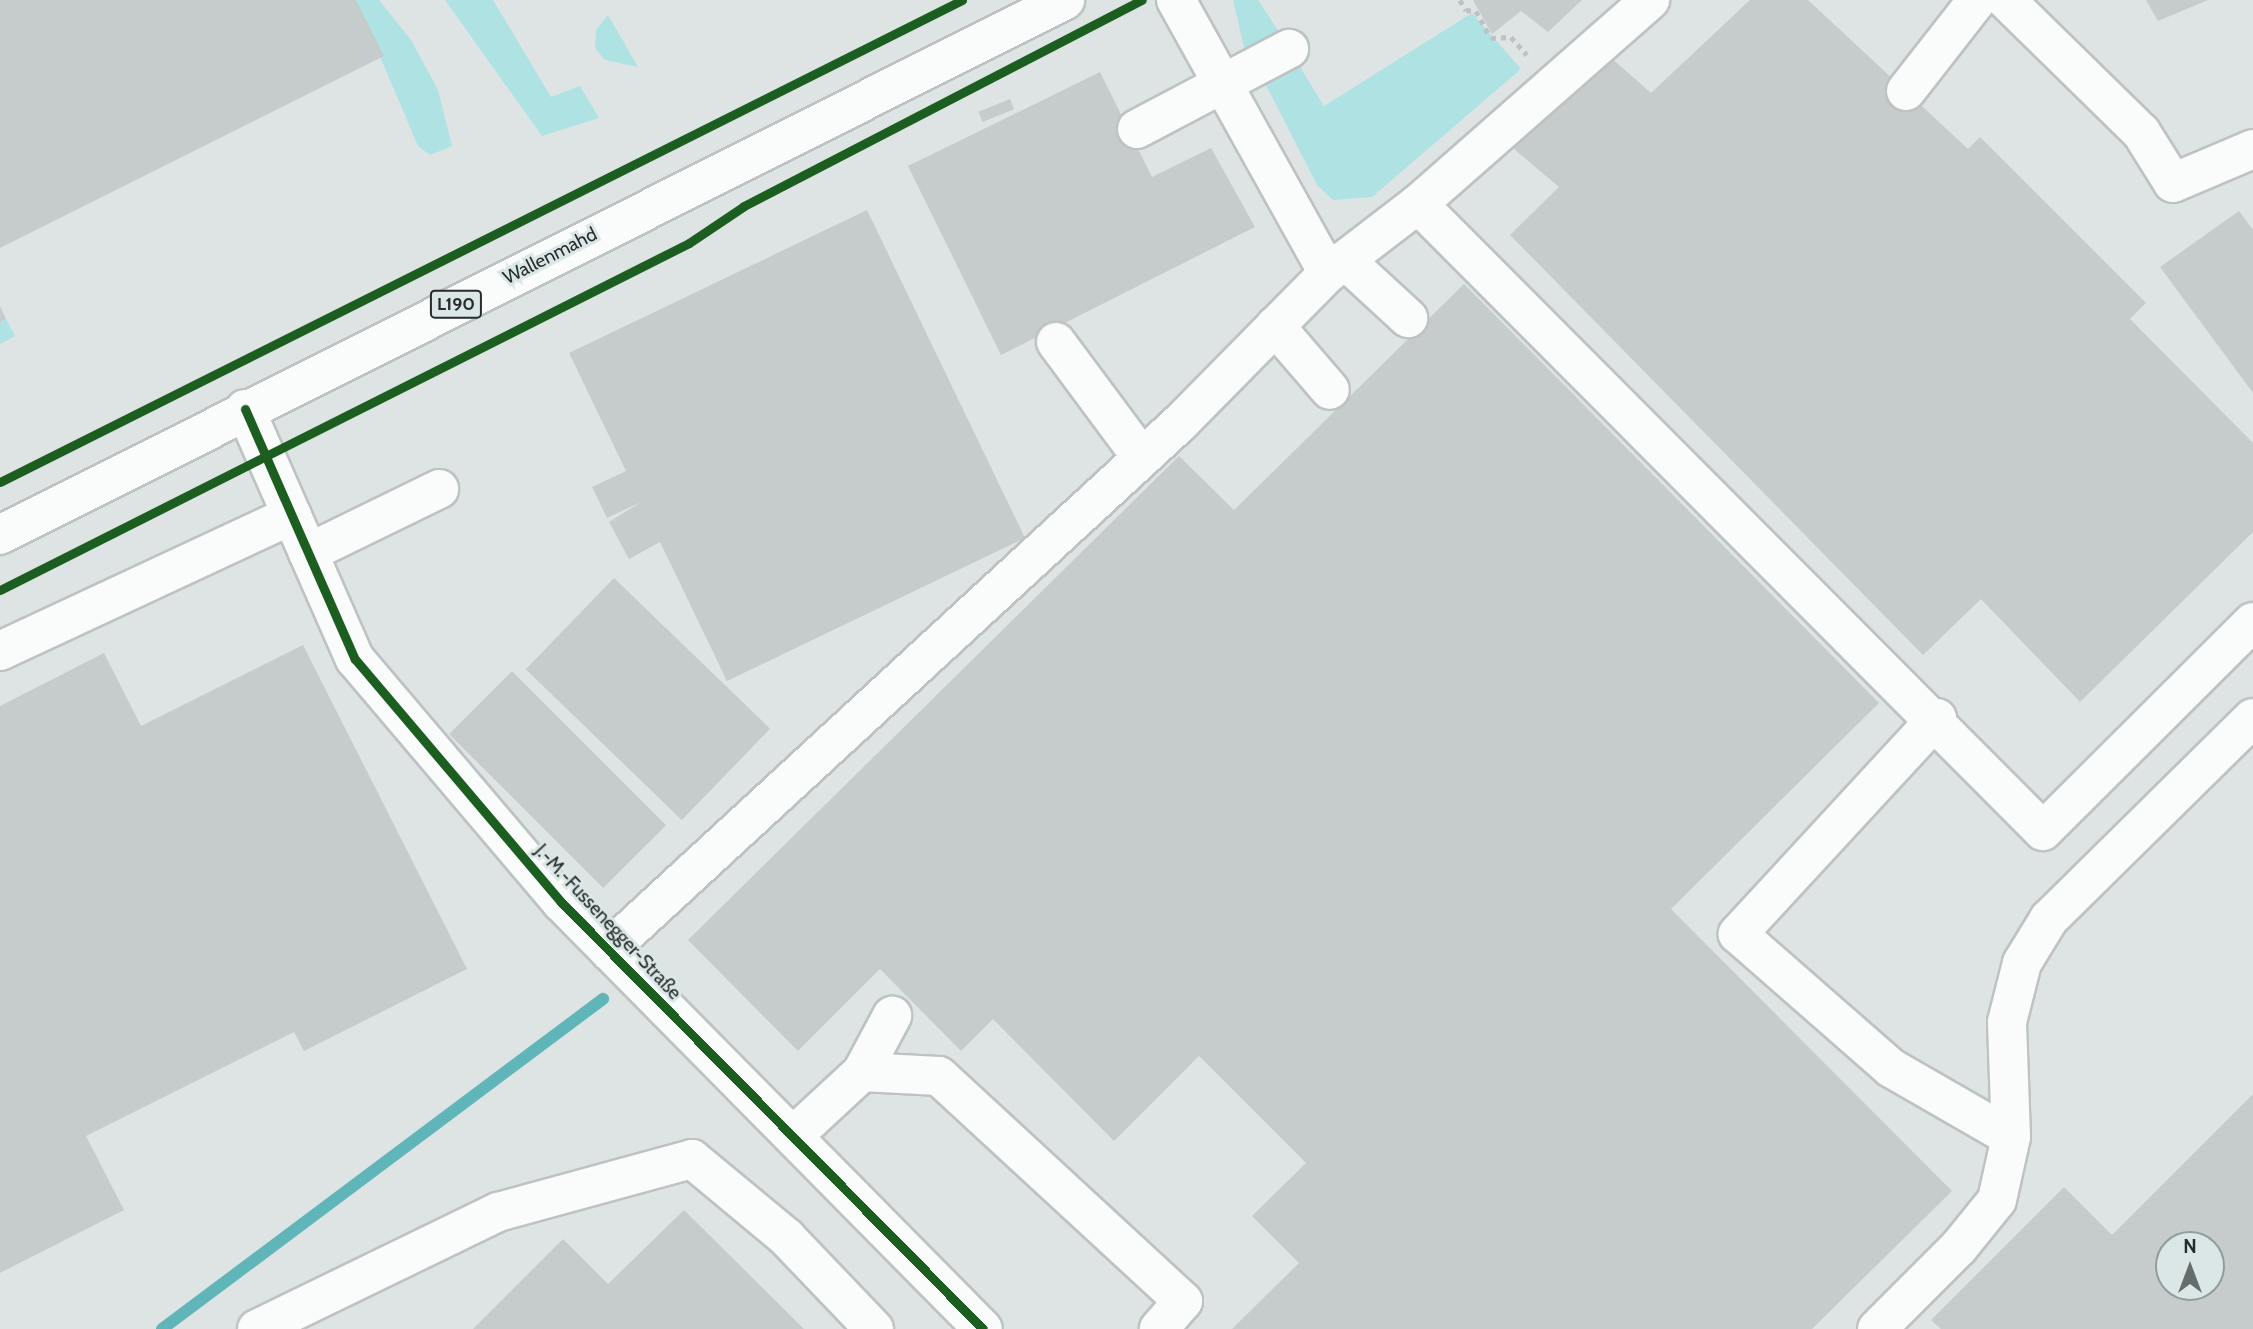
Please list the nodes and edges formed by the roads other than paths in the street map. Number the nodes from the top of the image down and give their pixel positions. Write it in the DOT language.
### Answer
graph roads {
  1 [pos="1065,0"];
  2 [pos="1176,0"];
  3 [pos="1650,0"];
  4 [pos="1977,0"];
  5 [pos="2006,0"];
  6 [pos="1289,49"];
  7 [pos="1222,85"];
  8 [pos="1906,91"];
  9 [pos="1137,129"];
  10 [pos="2253,149"];
  11 [pos="1418,204"];
  12 [pos="1337,267"];
  13 [pos="1408,318"];
  14 [pos="1275,326"];
  15 [pos="1056,342"];
  16 [pos="1330,390"];
  17 [pos="245,409"];
  18 [pos="1142,458"];
  19 [pos="439,489"];
  20 [pos="292,514"];
  21 [pos="0,535"];
  22 [pos="308,553"];
  23 [pos="2253,622"];
  24 [pos="0,652"];
  25 [pos="1937,718"];
  26 [pos="2253,718"];
  27 [pos="608,950"];
  28 [pos="892,1016"];
  29 [pos="862,1072"];
  30 [pos="793,1136"];
  31 [pos="2011,1137"];
  32 [pos="257,1329"];
  33 [pos="874,1329"];
  34 [pos="983,1329"];
  35 [pos="1159,1329"];
  36 [pos="1877,1329"];
  1 -- 17 [label="street, Wallenmahd / L190"];
  2 -- 7 [label="street"];
  3 -- 11 [label="street"];
  4 -- 8 [label="street"];
  5 -- 10 [label="street"];
  6 -- 7 [label="street"];
  7 -- 9 [label="street"];
  7 -- 12 [label="street"];
  11 -- 12 [label="street"];
  11 -- 25 [label="street"];
  12 -- 13 [label="street"];
  12 -- 14 [label="street"];
  14 -- 16 [label="street"];
  14 -- 18 [label="street"];
  15 -- 18 [label="street"];
  17 -- 20 [label="street, J.-M.-Fussenegger-Straße"];
  17 -- 21 [label="street, Wallenmahd / L190"];
  18 -- 27 [label="street"];
  19 -- 22 [label="street"];
  20 -- 22 [label="street, J.-M.-Fussenegger-Straße"];
  20 -- 24 [label="street"];
  22 -- 27 [label="street, J.-M.-Fussenegger-Straße"];
  23 -- 25 [label="street"];
  25 -- 31 [label="street"];
  26 -- 31 [label="street"];
  27 -- 30 [label="street, J.-M.-Fussenegger-Straße"];
  28 -- 29 [label="street"];
  29 -- 30 [label="street"];
  29 -- 35 [label="street"];
  30 -- 34 [label="street, J.-M.-Fussenegger-Straße"];
  31 -- 36 [label="street"];
  32 -- 33 [label="street"];
}
